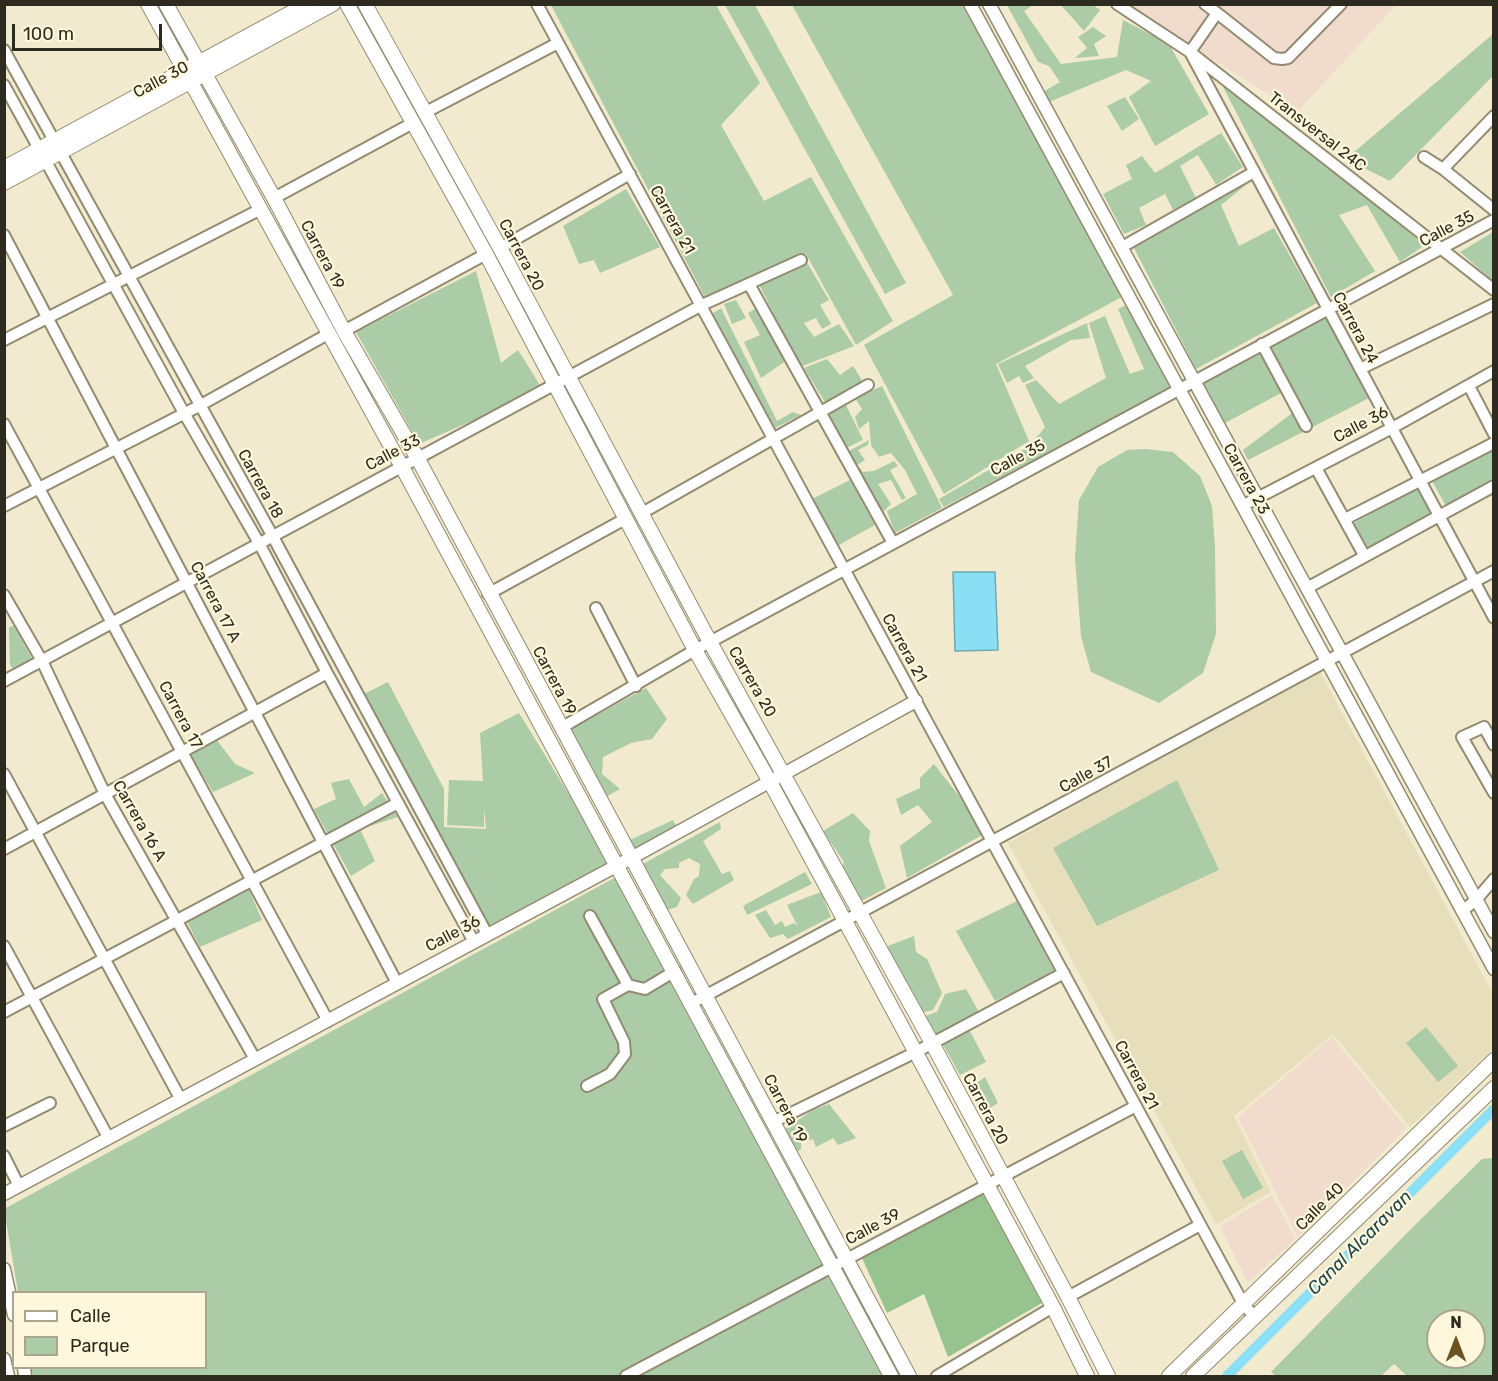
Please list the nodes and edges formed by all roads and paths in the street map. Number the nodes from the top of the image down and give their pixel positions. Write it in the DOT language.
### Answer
graph roads {
  1 [pos="148,4"];
  2 [pos="166,4"];
  3 [pos="307,4"];
  4 [pos="333,4"];
  5 [pos="347,4"];
  6 [pos="365,4"];
  7 [pos="537,4"];
  8 [pos="970,4"];
  9 [pos="989,4"];
  10 [pos="1117,4"];
  11 [pos="1205,4"];
  12 [pos="1341,4"];
  13 [pos="1217,13"];
  14 [pos="558,43"];
  15 [pos="4,50"];
  16 [pos="1190,52"];
  17 [pos="203,70"];
  18 [pos="190,77"];
  19 [pos="4,85"];
  20 [pos="424,113"];
  21 [pos="1494,116"];
  22 [pos="411,124"];
  23 [pos="57,147"];
  24 [pos="43,155"];
  25 [pos="1424,158"];
  26 [pos="4,168"];
  27 [pos="1443,169"];
  28 [pos="1254,172"];
  29 [pos="630,174"];
  30 [pos="4,183"];
  31 [pos="1494,194"];
  32 [pos="274,198"];
  33 [pos="1489,207"];
  34 [pos="261,209"];
  35 [pos="1494,220"];
  36 [pos="4,235"];
  37 [pos="1122,247"];
  38 [pos="500,248"];
  39 [pos="1442,248"];
  40 [pos="486,254"];
  41 [pos="801,260"];
  42 [pos="129,275"];
  43 [pos="114,284"];
  44 [pos="749,284"];
  45 [pos="1494,290"];
  46 [pos="1494,304"];
  47 [pos="702,305"];
  48 [pos="1328,309"];
  49 [pos="48,317"];
  50 [pos="344,331"];
  51 [pos="328,334"];
  52 [pos="4,340"];
  53 [pos="1262,344"];
  54 [pos="1360,369"];
  55 [pos="1494,371"];
  56 [pos="1194,381"];
  57 [pos="562,382"];
  58 [pos="868,385"];
  59 [pos="1468,386"];
  60 [pos="1179,389"];
  61 [pos="199,406"];
  62 [pos="820,412"];
  63 [pos="184,413"];
  64 [pos="4,424"];
  65 [pos="1306,426"];
  66 [pos="1392,428"];
  67 [pos="1494,434"];
  68 [pos="773,438"];
  69 [pos="1494,443"];
  70 [pos="116,448"];
  71 [pos="417,457"];
  72 [pos="401,465"];
  73 [pos="1316,468"];
  74 [pos="1420,481"];
  75 [pos="1494,486"];
  76 [pos="39,488"];
  77 [pos="1258,498"];
  78 [pos="4,506"];
  79 [pos="1242,506"];
  80 [pos="642,513"];
  81 [pos="1438,515"];
  82 [pos="625,519"];
  83 [pos="1345,519"];
  84 [pos="272,535"];
  85 [pos="259,543"];
  86 [pos="893,543"];
  87 [pos="1365,555"];
  88 [pos="844,570"];
  89 [pos="1494,572"];
  90 [pos="187,581"];
  91 [pos="1474,582"];
  92 [pos="1307,588"];
  93 [pos="488,594"];
  94 [pos="4,595"];
  95 [pos="596,608"];
  96 [pos="1494,618"];
  97 [pos="112,621"];
  98 [pos="710,642"];
  99 [pos="695,650"];
  100 [pos="1342,652"];
  101 [pos="42,661"];
  102 [pos="1327,661"];
  103 [pos="327,673"];
  104 [pos="4,681"];
  105 [pos="636,686"];
  106 [pos="916,701"];
  107 [pos="255,712"];
  108 [pos="561,728"];
  109 [pos="1494,745"];
  110 [pos="182,752"];
  111 [pos="4,774"];
  112 [pos="785,774"];
  113 [pos="770,782"];
  114 [pos="1494,793"];
  115 [pos="105,794"];
  116 [pos="398,803"];
  117 [pos="35,833"];
  118 [pos="993,842"];
  119 [pos="324,843"];
  120 [pos="4,849"];
  121 [pos="633,857"];
  122 [pos="617,865"];
  123 [pos="1494,879"];
  124 [pos="252,881"];
  125 [pos="1476,900"];
  126 [pos="1462,911"];
  127 [pos="861,913"];
  128 [pos="590,916"];
  129 [pos="178,920"];
  130 [pos="844,922"];
  131 [pos="1494,932"];
  132 [pos="487,934"];
  133 [pos="474,942"];
  134 [pos="4,946"];
  135 [pos="105,959"];
  136 [pos="1494,969"];
  137 [pos="675,971"];
  138 [pos="1064,973"];
  139 [pos="397,983"];
  140 [pos="628,985"];
  141 [pos="707,996"];
  142 [pos="32,997"];
  143 [pos="692,1003"];
  144 [pos="4,1012"];
  145 [pos="328,1021"];
  146 [pos="932,1043"];
  147 [pos="914,1053"];
  148 [pos="255,1059"];
  149 [pos="1494,1060"];
  150 [pos="587,1086"];
  151 [pos="1494,1088"];
  152 [pos="180,1098"];
  153 [pos="50,1102"];
  154 [pos="1136,1106"];
  155 [pos="773,1122"];
  156 [pos="4,1126"];
  157 [pos="108,1137"];
  158 [pos="4,1156"];
  159 [pos="1002,1176"];
  160 [pos="987,1184"];
  161 [pos="19,1186"];
  162 [pos="4,1194"];
  163 [pos="1200,1225"];
  164 [pos="846,1259"];
  165 [pos="831,1266"];
  166 [pos="4,1269"];
  167 [pos="1068,1297"];
  168 [pos="1244,1305"];
  169 [pos="12,1306"];
  170 [pos="1053,1307"];
  171 [pos="1255,1317"];
  172 [pos="4,1359"];
  173 [pos="8,1377"];
  174 [pos="626,1377"];
  175 [pos="891,1377"];
  176 [pos="909,1377"];
  177 [pos="937,1377"];
  178 [pos="1087,1377"];
  179 [pos="1108,1377"];
  180 [pos="1169,1377"];
  181 [pos="1193,1377"];
  1 -- 18 [label="main road, Carrera 19"];
  2 -- 17 [label="main road, Carrera 19"];
  3 -- 17 [label="main road, Calle 30"];
  4 -- 17 [label="main road, Calle 30"];
  5 -- 22 [label="main road, Carrera 20"];
  6 -- 20 [label="main road, Carrera 20"];
  7 -- 14 [label="street, Carrera 21"];
  8 -- 60 [label="street, Carrera 23"];
  9 -- 37 [label="street, Carrera 23"];
  10 -- 16 [label="street, Transversal 24C"];
  11 -- 13 [label="street"];
  12 -- 13 [label="street"];
  13 -- 16 [label="street"];
  14 -- 20 [label="street"];
  14 -- 29 [label="street, Carrera 21"];
  15 -- 23 [label="street, Carrera 18"];
  16 -- 28 [label="street, Carrera 24"];
  16 -- 39 [label="street, Transversal 24C"];
  17 -- 18 [label="main road, Calle 30"];
  17 -- 32 [label="main road, Carrera 19"];
  18 -- 23 [label="main road, Calle 30"];
  18 -- 34 [label="main road, Carrera 19"];
  19 -- 24 [label="street, Carrera 18"];
  20 -- 38 [label="main road, Carrera 20"];
  21 -- 27 [label="street"];
  22 -- 32 [label="street"];
  22 -- 40 [label="main road, Carrera 20"];
  23 -- 24 [label="main road, Calle 30"];
  23 -- 42 [label="street, Carrera 18"];
  24 -- 26 [label="main road, Calle 30"];
  24 -- 30 [label="main road, Calle 30"];
  24 -- 43 [label="street, Carrera 18"];
  25 -- 27 [label="street"];
  27 -- 33 [label="street"];
  28 -- 37 [label="street"];
  28 -- 48 [label="street, Carrera 24"];
  29 -- 38 [label="street"];
  29 -- 47 [label="street, Carrera 21"];
  31 -- 33 [label="street"];
  32 -- 50 [label="main road, Carrera 19"];
  34 -- 42 [label="street"];
  34 -- 51 [label="main road, Carrera 19"];
  35 -- 39 [label="street, Calle 35"];
  36 -- 49 [label="street, Carrera 17 A"];
  37 -- 56 [label="street, Carrera 23"];
  38 -- 57 [label="main road, Carrera 20"];
  39 -- 45 [label="street, Transversal 24C"];
  39 -- 48 [label="street, Calle 35"];
  40 -- 50 [label="street"];
  40 -- 57 [label="main road, Carrera 20"];
  41 -- 44 [label="street, Calle 33"];
  42 -- 43 [label="street"];
  42 -- 61 [label="street, Carrera 18"];
  43 -- 49 [label="street"];
  43 -- 63 [label="street, Carrera 18"];
  44 -- 47 [label="street, Calle 33"];
  44 -- 62 [label="street"];
  46 -- 54 [label="street"];
  47 -- 57 [label="street, Calle 33"];
  47 -- 68 [label="street, Carrera 21"];
  48 -- 53 [label="street, Calle 35"];
  48 -- 54 [label="street, Carrera 24"];
  49 -- 52 [label="street"];
  49 -- 70 [label="street, Carrera 17 A"];
  50 -- 71 [label="main road, Carrera 19"];
  51 -- 61 [label="street"];
  51 -- 72 [label="main road, Carrera 19"];
  53 -- 56 [label="street, Calle 35"];
  53 -- 65 [label="street"];
  54 -- 66 [label="street, Carrera 24"];
  55 -- 59 [label="street, Calle 36"];
  56 -- 60 [label="street, Calle 35"];
  56 -- 77 [label="street, Carrera 23"];
  57 -- 71 [label="street, Calle 33"];
  57 -- 80 [label="main road, Carrera 20"];
  57 -- 82 [label="main road, Carrera 20"];
  58 -- 62 [label="street"];
  59 -- 66 [label="street, Calle 36"];
  59 -- 67 [label="street"];
  60 -- 79 [label="street, Carrera 23"];
  60 -- 86 [label="street, Calle 35"];
  61 -- 63 [label="street"];
  61 -- 84 [label="street, Carrera 18"];
  62 -- 68 [label="street"];
  62 -- 86 [label="street"];
  63 -- 70 [label="street"];
  63 -- 85 [label="street, Carrera 18"];
  64 -- 76 [label="street, Carrera 17"];
  66 -- 73 [label="street, Calle 36"];
  66 -- 74 [label="street, Carrera 24"];
  68 -- 80 [label="street"];
  68 -- 88 [label="street, Carrera 21"];
  69 -- 74 [label="street"];
  70 -- 76 [label="street"];
  70 -- 90 [label="street, Carrera 17 A"];
  71 -- 72 [label="street, Calle 33"];
  71 -- 93 [label="main road, Carrera 19"];
  72 -- 84 [label="street, Calle 33"];
  72 -- 122 [label="main road, Carrera 19"];
  73 -- 77 [label="street, Calle 36"];
  73 -- 83 [label="street"];
  74 -- 81 [label="street, Carrera 24"];
  74 -- 83 [label="street"];
  75 -- 81 [label="street"];
  76 -- 78 [label="street"];
  76 -- 97 [label="street, Carrera 17"];
  77 -- 79 [label="street, Calle 36"];
  77 -- 92 [label="street, Carrera 23"];
  79 -- 102 [label="street, Carrera 23"];
  80 -- 98 [label="main road, Carrera 20"];
  81 -- 87 [label="street"];
  81 -- 91 [label="street, Carrera 24"];
  82 -- 93 [label="street"];
  82 -- 99 [label="main road, Carrera 20"];
  83 -- 87 [label="street"];
  84 -- 85 [label="street, Calle 33"];
  84 -- 132 [label="street, Carrera 18"];
  85 -- 90 [label="street, Calle 33"];
  85 -- 103 [label="street, Carrera 18"];
  86 -- 88 [label="street, Calle 35"];
  87 -- 92 [label="street"];
  88 -- 98 [label="street, Calle 35"];
  88 -- 106 [label="street, Carrera 21"];
  89 -- 91 [label="street, Calle 37"];
  90 -- 97 [label="street, Calle 33"];
  90 -- 107 [label="street, Carrera 17 A"];
  91 -- 96 [label="street, Carrera 24"];
  91 -- 100 [label="street, Calle 37"];
  92 -- 100 [label="street, Carrera 23"];
  93 -- 108 [label="main road, Carrera 19"];
  94 -- 101 [label="street, Carrera 16 A"];
  95 -- 105 [label="street"];
  97 -- 101 [label="street, Calle 33"];
  97 -- 110 [label="street, Carrera 17"];
  98 -- 99 [label="street, Calle 35"];
  98 -- 112 [label="main road, Carrera 20"];
  99 -- 105 [label="street, Calle 35"];
  99 -- 113 [label="main road, Carrera 20"];
  100 -- 102 [label="street, Calle 37"];
  100 -- 125 [label="street, Carrera 23"];
  101 -- 104 [label="street, Calle 33"];
  101 -- 115 [label="street, Carrera 16 A"];
  102 -- 118 [label="street, Calle 37"];
  102 -- 126 [label="street, Carrera 23"];
  103 -- 107 [label="street"];
  103 -- 116 [label="street, Carrera 18"];
  105 -- 108 [label="street, Calle 35"];
  106 -- 112 [label="street, Calle 36"];
  106 -- 118 [label="street, Carrera 21"];
  107 -- 110 [label="street"];
  107 -- 119 [label="street, Carrera 17 A"];
  108 -- 121 [label="main road, Carrera 19"];
  109 -- 114 [label="street"];
  110 -- 115 [label="street"];
  110 -- 124 [label="street, Carrera 17"];
  111 -- 117 [label="street"];
  112 -- 113 [label="street, Calle 36"];
  112 -- 127 [label="main road, Carrera 20"];
  113 -- 121 [label="street, Calle 36"];
  113 -- 130 [label="main road, Carrera 20"];
  115 -- 117 [label="street"];
  115 -- 129 [label="street, Carrera 16 A"];
  116 -- 119 [label="street"];
  116 -- 133 [label="street, Carrera 18"];
  117 -- 120 [label="street"];
  117 -- 135 [label="street"];
  118 -- 127 [label="street, Calle 37"];
  118 -- 138 [label="street, Carrera 21"];
  119 -- 124 [label="street"];
  119 -- 139 [label="street, Carrera 17 A"];
  121 -- 122 [label="street, Calle 36"];
  121 -- 141 [label="main road, Carrera 19"];
  122 -- 132 [label="street, Calle 36"];
  122 -- 137 [label="main road, Carrera 19"];
  123 -- 125 [label="street"];
  124 -- 129 [label="street"];
  124 -- 145 [label="street, Carrera 17"];
  125 -- 126 [label="street"];
  125 -- 131 [label="street, Carrera 23"];
  126 -- 136 [label="street, Carrera 23"];
  127 -- 130 [label="street, Calle 37"];
  127 -- 146 [label="main road, Carrera 20"];
  128 -- 140 [label="street"];
  129 -- 135 [label="street"];
  129 -- 148 [label="street, Carrera 16 A"];
  130 -- 141 [label="street, Calle 37"];
  130 -- 147 [label="main road, Carrera 20"];
  132 -- 133 [label="street, Calle 36"];
  133 -- 139 [label="street, Calle 36"];
  134 -- 142 [label="street"];
  135 -- 142 [label="street"];
  135 -- 152 [label="street"];
  137 -- 140 [label="street"];
  137 -- 143 [label="main road, Carrera 19"];
  138 -- 146 [label="street"];
  138 -- 154 [label="street, Carrera 21"];
  139 -- 145 [label="street, Calle 36"];
  140 -- 150 [label="street"];
  141 -- 143 [label="street, Calle 37"];
  141 -- 155 [label="main road, Carrera 19"];
  142 -- 144 [label="street"];
  142 -- 157 [label="street"];
  143 -- 165 [label="main road, Carrera 19"];
  145 -- 148 [label="street, Calle 36"];
  146 -- 147 [label="street"];
  146 -- 159 [label="main road, Carrera 20"];
  147 -- 155 [label="street"];
  147 -- 160 [label="main road, Carrera 20"];
  148 -- 152 [label="street, Calle 36"];
  149 -- 168 [label="main road, Calle 40"];
  151 -- 171 [label="main road, Calle 40"];
  152 -- 157 [label="street, Calle 36"];
  153 -- 156 [label="street"];
  154 -- 159 [label="street, Calle 39"];
  154 -- 163 [label="street, Carrera 21"];
  155 -- 164 [label="main road, Carrera 19"];
  157 -- 161 [label="street, Calle 36"];
  158 -- 161 [label="street"];
  159 -- 160 [label="street, Calle 39"];
  159 -- 167 [label="main road, Carrera 20"];
  160 -- 164 [label="street, Calle 39"];
  160 -- 170 [label="main road, Carrera 20"];
  161 -- 162 [label="street, Calle 36"];
  163 -- 167 [label="street"];
  163 -- 168 [label="street, Carrera 21"];
  164 -- 165 [label="street, Calle 39"];
  164 -- 176 [label="main road, Carrera 19"];
  165 -- 174 [label="street, Calle 39"];
  165 -- 175 [label="main road, Carrera 19"];
  166 -- 169 [label="street"];
  167 -- 179 [label="main road, Carrera 20"];
  168 -- 171 [label="street, Carrera 21"];
  168 -- 180 [label="main road, Calle 40"];
  170 -- 177 [label="street"];
  170 -- 178 [label="main road, Carrera 20"];
  171 -- 181 [label="main road, Calle 40"];
  172 -- 173 [label="street"];
}
